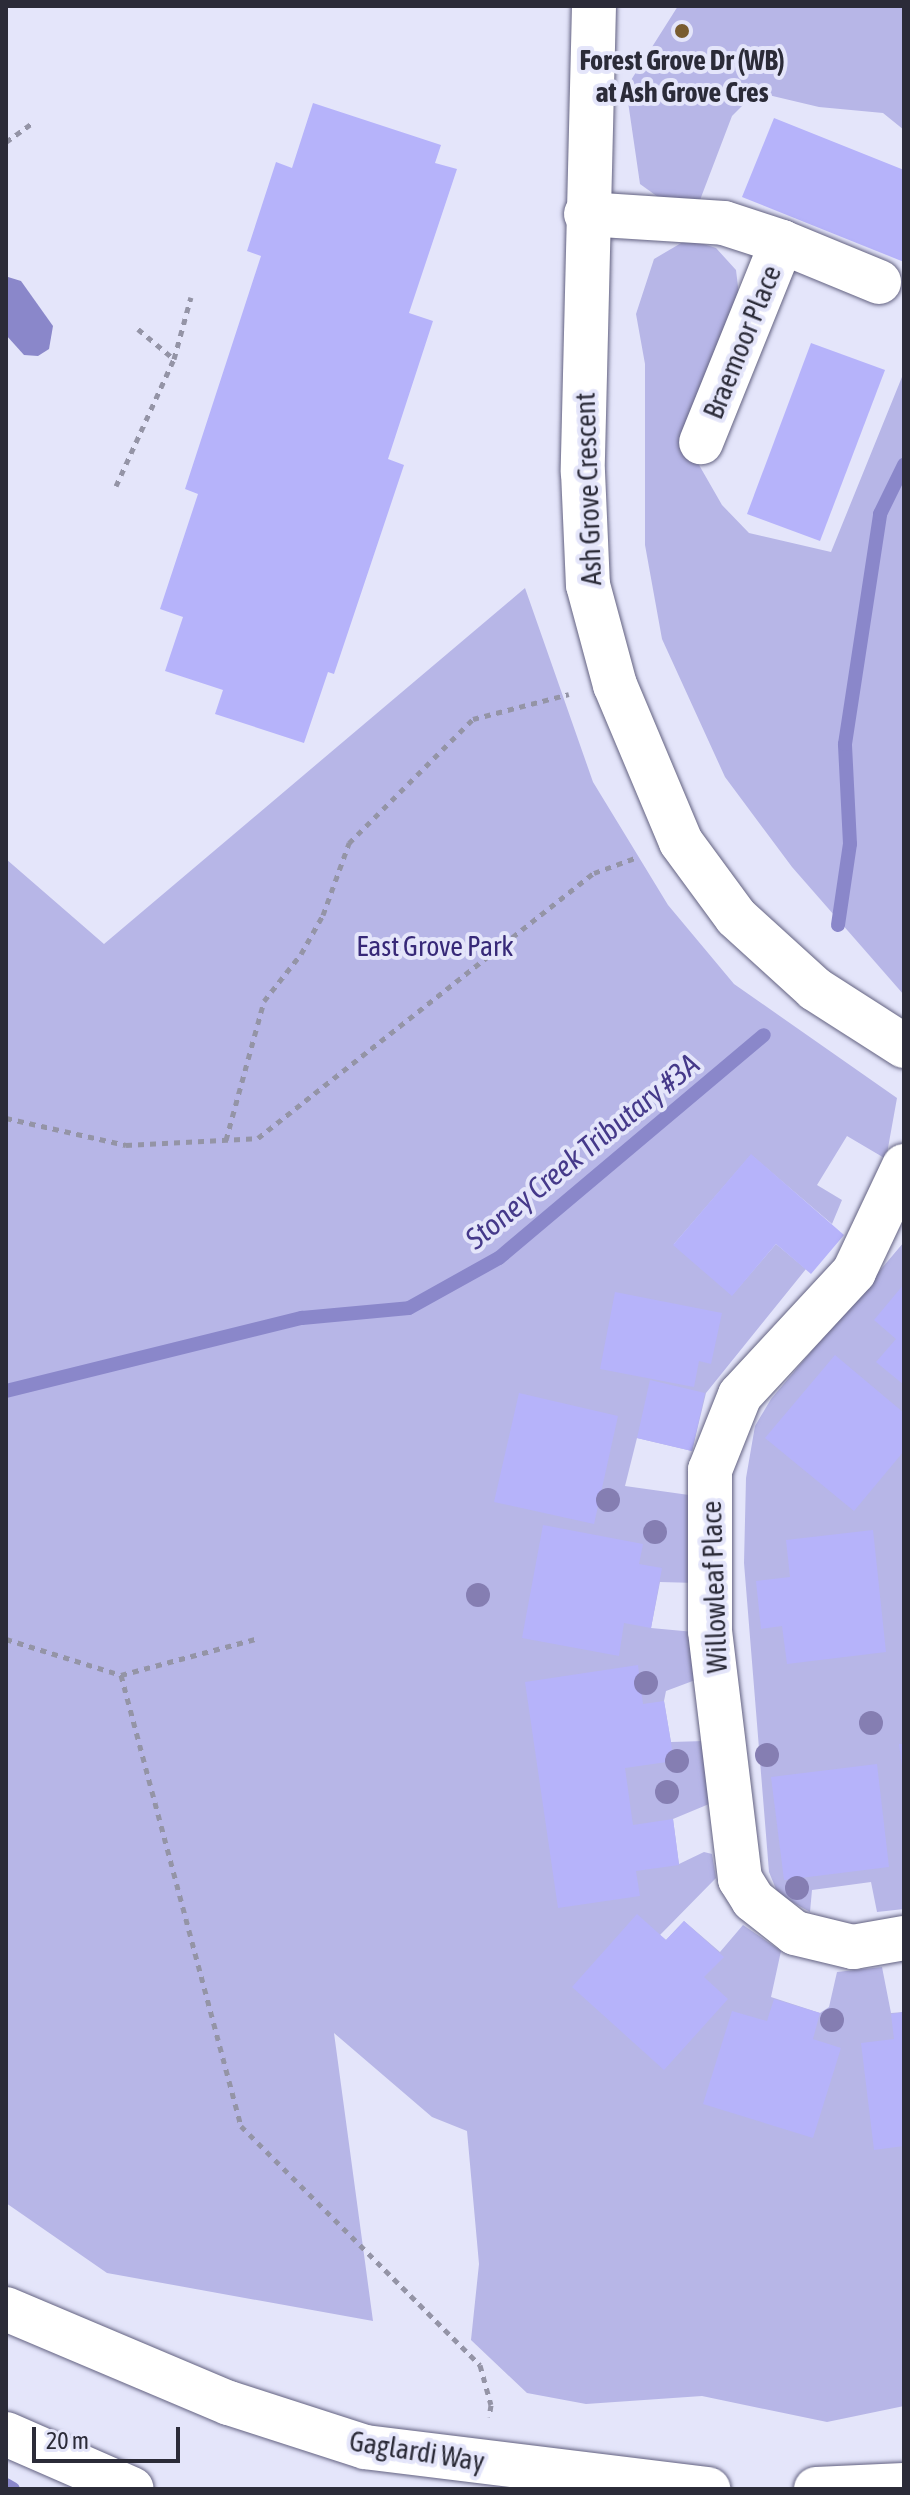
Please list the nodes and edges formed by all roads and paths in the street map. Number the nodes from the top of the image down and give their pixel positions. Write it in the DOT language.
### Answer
graph roads {
  1 [pos="594,6"];
  2 [pos="32,123"];
  3 [pos="6,142"];
  4 [pos="586,214"];
  5 [pos="782,242"];
  6 [pos="879,282"];
  7 [pos="191,297"];
  8 [pos="138,329"];
  9 [pos="174,359"];
  10 [pos="701,442"];
  11 [pos="116,486"];
  12 [pos="611,669"];
  13 [pos="681,842"];
  14 [pos="904,1046"];
  15 [pos="6,1118"];
  16 [pos="226,1140"];
  17 [pos="904,1166"];
  18 [pos="6,1639"];
  19 [pos="255,1639"];
  20 [pos="121,1675"];
  21 [pos="904,1938"];
  22 [pos="6,2309"];
  23 [pos="6,2434"];
  24 [pos="479,2461"];
  25 [pos="904,2485"];
  26 [pos="132,2489"];
  27 [pos="708,2489"];
  28 [pos="816,2489"];
  1 -- 4 [label="street, Ash Grove Crescent"];
  2 -- 3 [label="path"];
  4 -- 5 [label="street, Braemoor Place"];
  4 -- 12 [label="street, Ash Grove Crescent"];
  5 -- 6 [label="street, Braemoor Place"];
  5 -- 10 [label="street, Braemoor Place"];
  7 -- 9 [label="path"];
  8 -- 9 [label="path"];
  9 -- 11 [label="path"];
  12 -- 13 [label="street, Ash Grove Crescent"];
  12 -- 16 [label="path"];
  13 -- 14 [label="street, Ash Grove Crescent"];
  13 -- 16 [label="path"];
  15 -- 16 [label="path"];
  17 -- 21 [label="street, Willowleaf Place"];
  18 -- 20 [label="path"];
  19 -- 20 [label="path"];
  20 -- 24 [label="path"];
  22 -- 24 [label="street, Gaglardi Way"];
  23 -- 26 [label="street"];
  24 -- 27 [label="street, Gaglardi Way"];
  25 -- 28 [label="street"];
}
